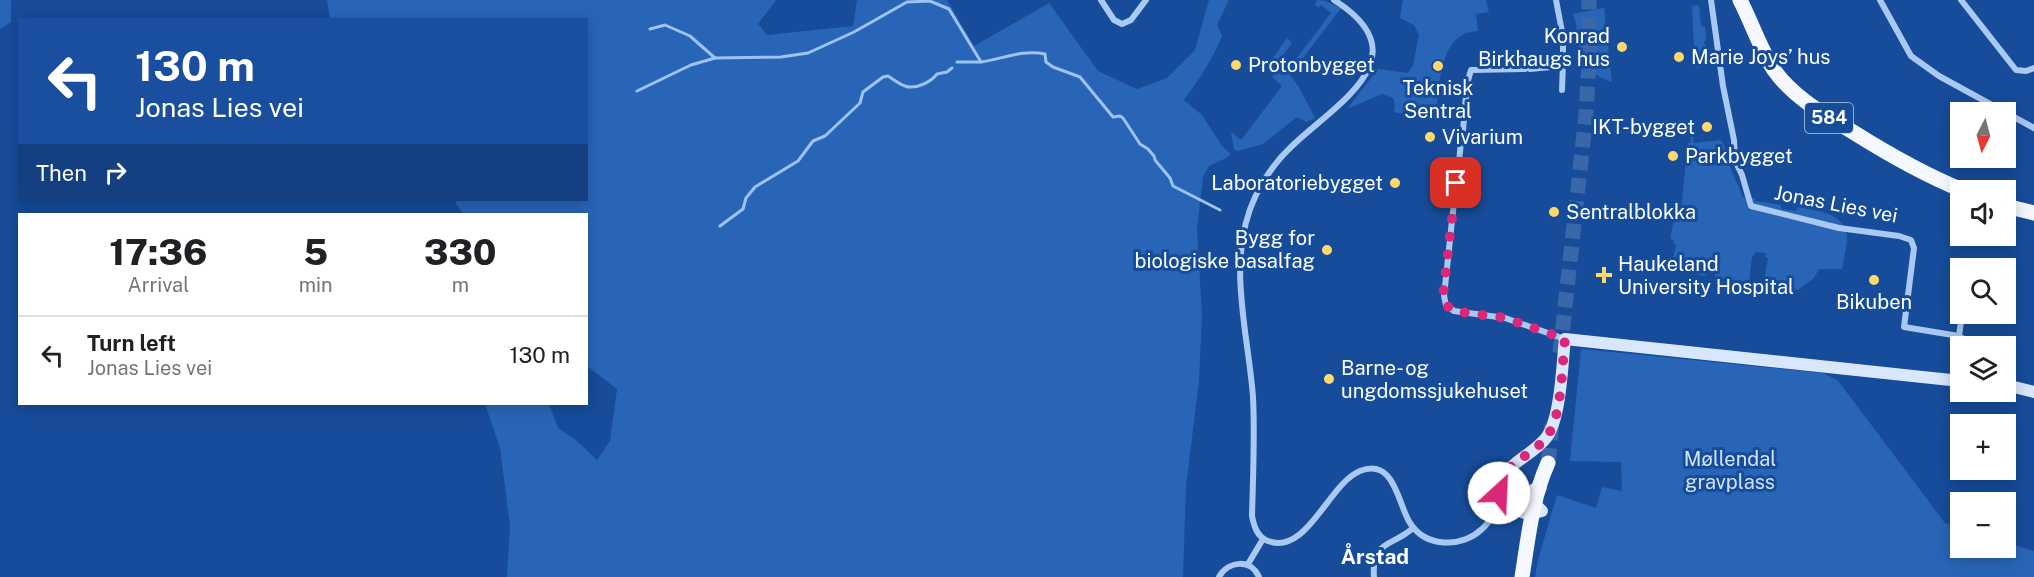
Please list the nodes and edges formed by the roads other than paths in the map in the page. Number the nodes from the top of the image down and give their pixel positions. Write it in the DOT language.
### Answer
graph roads {
  1 [pos="1101,0"];
  2 [pos="1146,0"];
  3 [pos="1334,0"];
  4 [pos="1556,0"];
  5 [pos="1711,0"];
  6 [pos="1740,0"];
  7 [pos="1880,0"];
  8 [pos="1960,0"];
  9 [pos="1563,63"];
  10 [pos="2034,68"];
  11 [pos="1562,90"];
  12 [pos="2034,128"];
  13 [pos="1950,185"];
  14 [pos="2016,208"];
  15 [pos="2034,213"];
  16 [pos="1961,324"];
  17 [pos="1959,336"];
  18 [pos="1565,339"];
  19 [pos="1950,380"];
  20 [pos="2016,388"];
  21 [pos="2034,392"];
  22 [pos="1539,488"];
  23 [pos="1510,503"];
  24 [pos="1537,510"];
  25 [pos="1413,528"];
  26 [pos="1263,539"];
  27 [pos="1248,564"];
  28 [pos="1219,577"];
  29 [pos="1259,577"];
  30 [pos="1374,577"];
  31 [pos="1522,577"];
  32 [pos="1528,577"];
  1 -- 2 [label="street"];
  3 -- 26 [label="street"];
  4 -- 9 [label="street"];
  5 -- 17 [label="street, Jonas Lies vei"];
  6 -- 13 [label="main road, 584"];
  7 -- 12 [label="street"];
  8 -- 10 [label="street"];
  9 -- 11 [label="street"];
  9 -- 18 [label="street"];
  14 -- 15 [label="main road"];
  16 -- 17 [label="street"];
  18 -- 19 [label="street"];
  18 -- 23 [label="street"];
  20 -- 21 [label="street"];
  22 -- 23 [label="main road"];
  22 -- 24 [label="main road"];
  22 -- 24 [label="main road"];
  23 -- 24 [label="street"];
  23 -- 25 [label="street"];
  24 -- 31 [label="main road"];
  24 -- 32 [label="main road"];
  25 -- 26 [label="street"];
  25 -- 30 [label="street"];
  26 -- 27 [label="street"];
  27 -- 28 [label="street"];
  27 -- 29 [label="street"];
}
